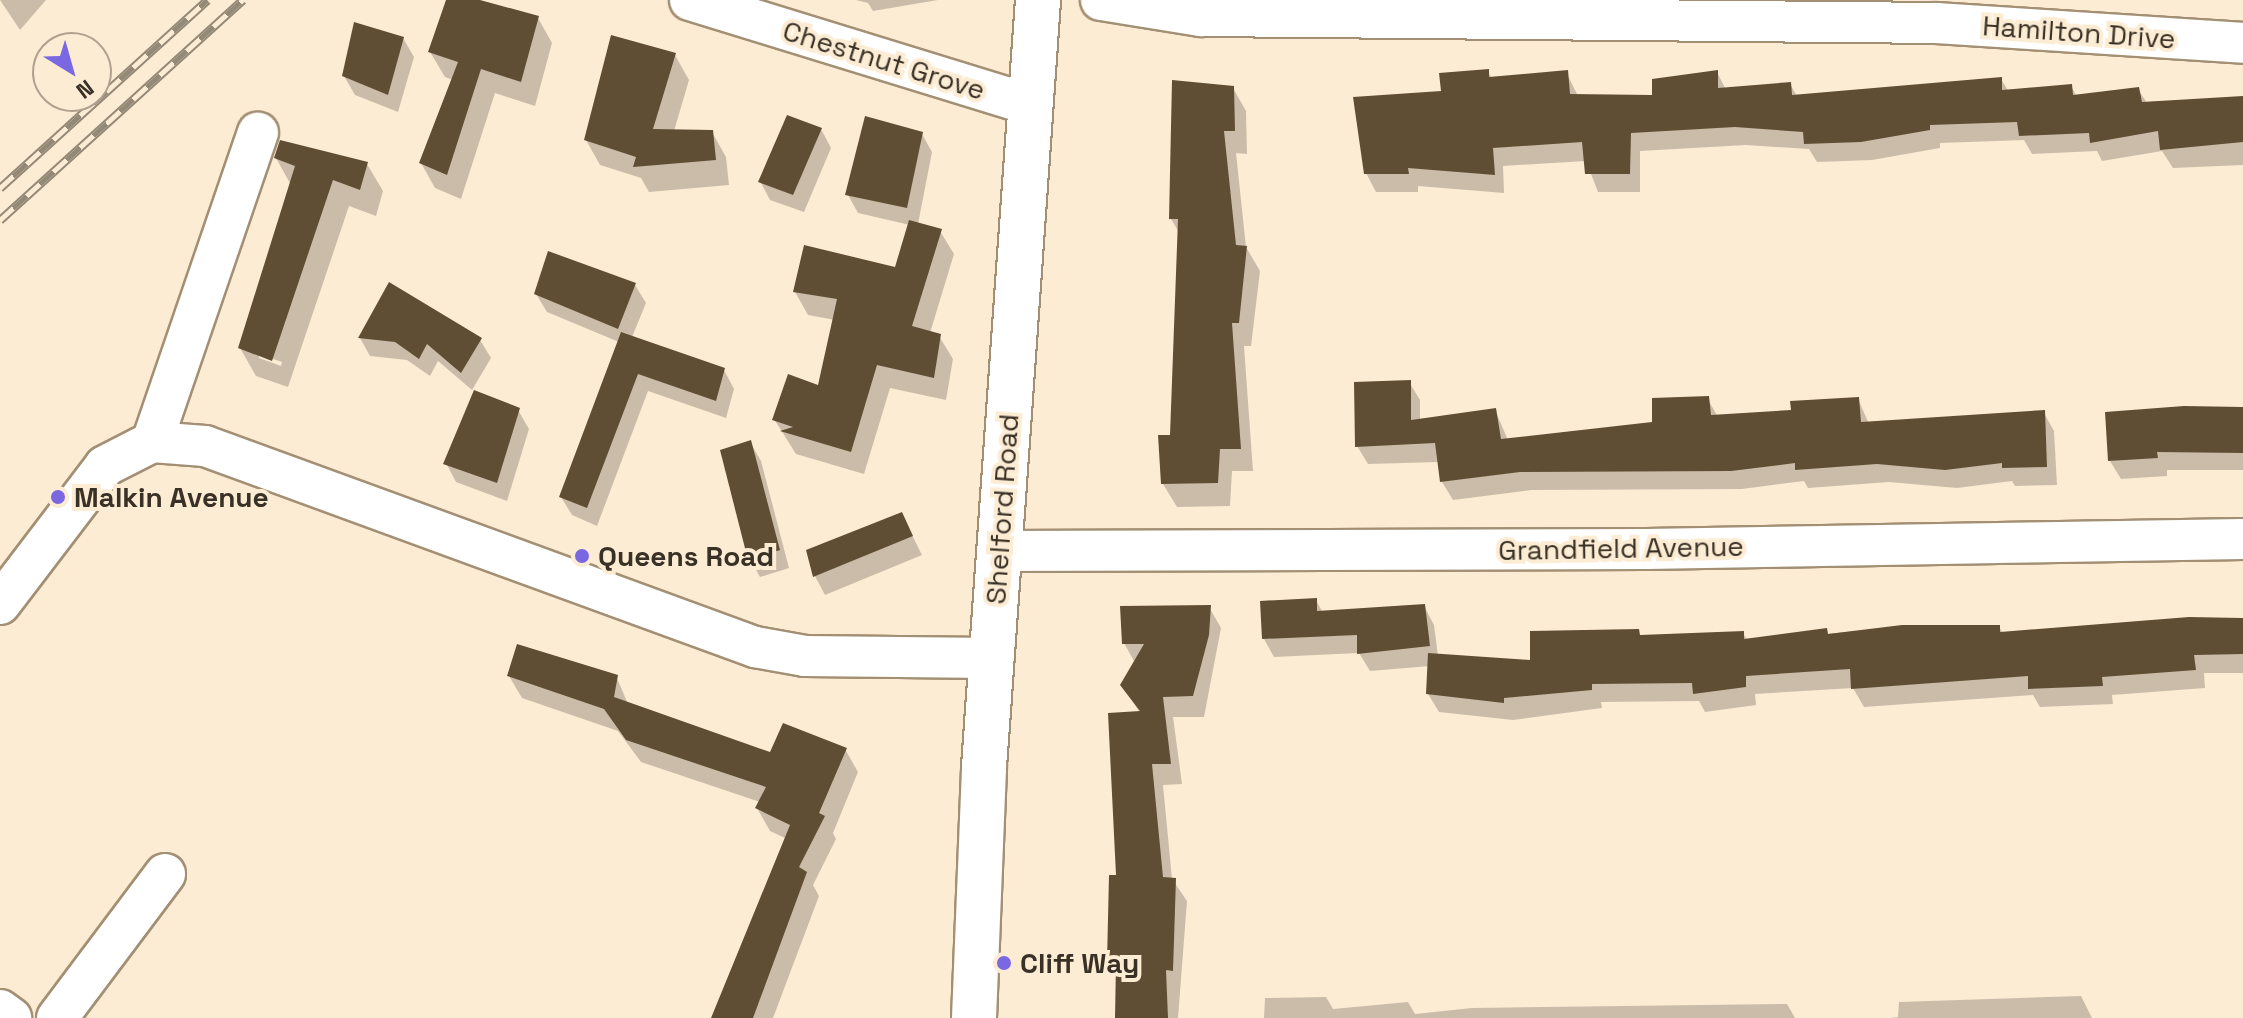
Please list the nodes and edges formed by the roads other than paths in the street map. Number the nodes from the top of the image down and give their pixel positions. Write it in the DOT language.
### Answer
graph roads {
  1 [pos="690,0"];
  2 [pos="1038,0"];
  3 [pos="1101,0"];
  4 [pos="2243,43"];
  5 [pos="1031,105"];
  6 [pos="258,133"];
  7 [pos="152,442"];
  8 [pos="2243,539"];
  9 [pos="998,551"];
  10 [pos="0,604"];
  11 [pos="991,658"];
  12 [pos="165,874"];
  13 [pos="0,1010"];
  14 [pos="11,1018"];
  15 [pos="57,1018"];
  16 [pos="974,1018"];
  1 -- 5 [label="street, Chestnut Grove"];
  2 -- 5 [label="street, Shelford Road"];
  3 -- 4 [label="street, Hamilton Drive"];
  5 -- 9 [label="street, Shelford Road"];
  6 -- 7 [label="street"];
  7 -- 10 [label="street"];
  7 -- 11 [label="street"];
  8 -- 9 [label="street, Grandfield Avenue"];
  9 -- 11 [label="street, Shelford Road"];
  11 -- 16 [label="street, Shelford Road"];
  12 -- 15 [label="street"];
  13 -- 14 [label="street"];
}
